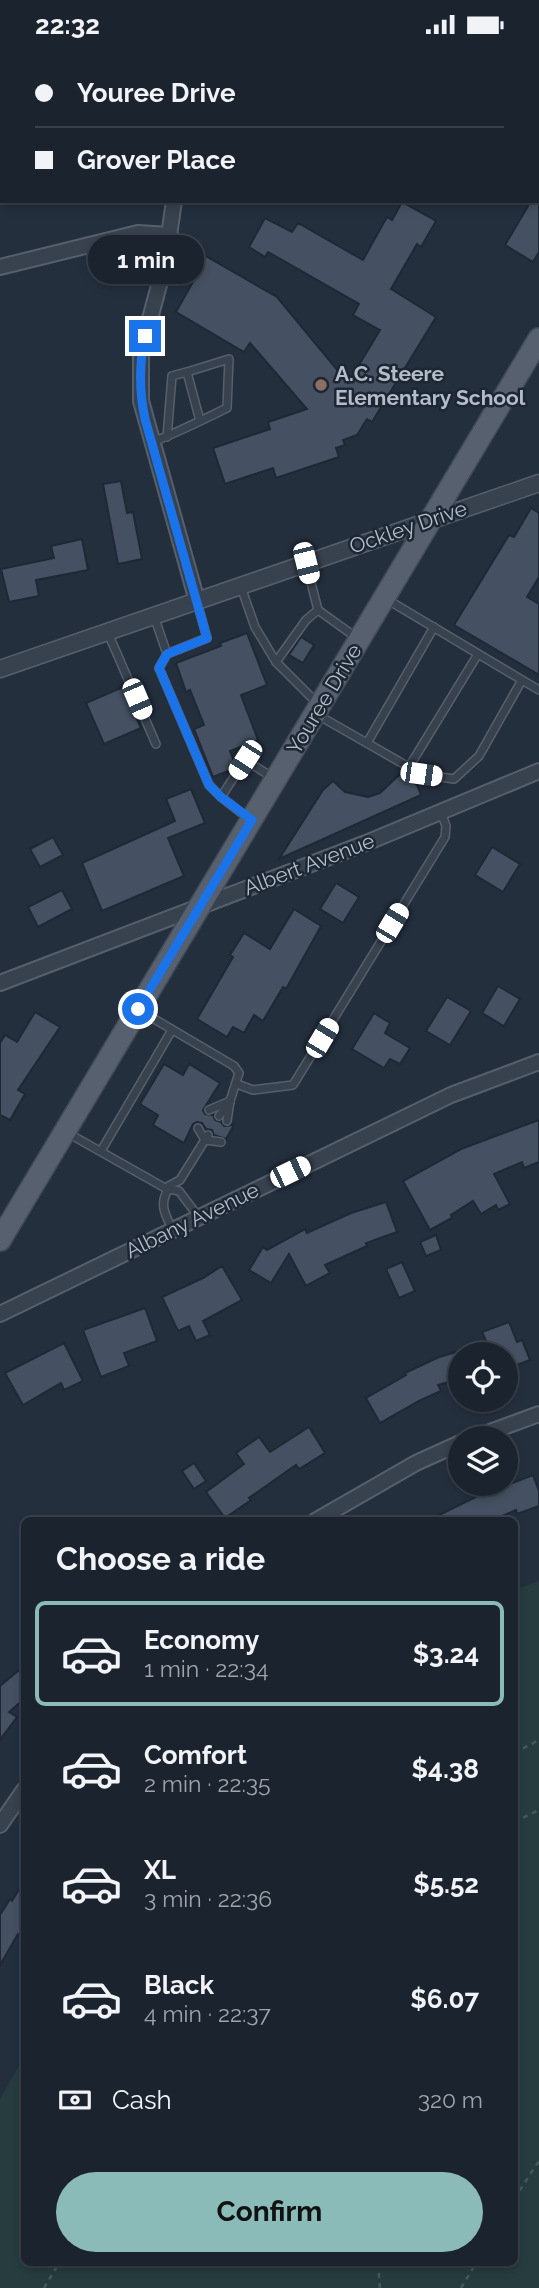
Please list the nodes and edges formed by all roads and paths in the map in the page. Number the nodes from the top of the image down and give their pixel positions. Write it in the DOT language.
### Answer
graph roads {
  1 [pos="174,203"];
  2 [pos="170,235"];
  3 [pos="0,267"];
  4 [pos="539,339"];
  5 [pos="187,372"];
  6 [pos="200,421"];
  7 [pos="167,437"];
  8 [pos="151,443"];
  9 [pos="539,483"];
  10 [pos="431,519"];
  11 [pos="306,563"];
  12 [pos="241,585"];
  13 [pos="384,597"];
  14 [pos="197,601"];
  15 [pos="318,610"];
  16 [pos="154,616"];
  17 [pos="435,628"];
  18 [pos="108,632"];
  19 [pos="359,640"];
  20 [pos="167,654"];
  21 [pos="478,654"];
  22 [pos="276,662"];
  23 [pos="0,669"];
  24 [pos="522,680"];
  25 [pos="539,690"];
  26 [pos="317,710"];
  27 [pos="366,743"];
  28 [pos="156,744"];
  29 [pos="409,767"];
  30 [pos="539,771"];
  31 [pos="275,780"];
  32 [pos="221,797"];
  33 [pos="440,811"];
  34 [pos="252,820"];
  35 [pos="201,905"];
  36 [pos="0,983"];
  37 [pos="138,1009"];
  38 [pos="172,1030"];
  39 [pos="539,1062"];
  40 [pos="237,1084"];
  41 [pos="230,1101"];
  42 [pos="209,1110"];
  43 [pos="219,1116"];
  44 [pos="230,1123"];
  45 [pos="198,1129"];
  46 [pos="65,1131"];
  47 [pos="207,1137"];
  48 [pos="219,1141"];
  49 [pos="101,1151"];
  50 [pos="167,1189"];
  51 [pos="198,1216"];
  52 [pos="172,1229"];
  53 [pos="0,1240"];
  54 [pos="0,1314"];
  55 [pos="539,1414"];
  56 [pos="506,1426"];
  57 [pos="448,1448"];
  58 [pos="322,1517"];
  59 [pos="539,1740"];
  60 [pos="518,1751"];
  61 [pos="21,1794"];
  62 [pos="539,1809"];
  63 [pos="518,1820"];
  64 [pos="0,1825"];
  65 [pos="539,2161"];
  66 [pos="518,2193"];
  67 [pos="57,2266"];
  68 [pos="378,2266"];
  69 [pos="474,2266"];
  70 [pos="44,2288"];
  71 [pos="380,2288"];
  72 [pos="461,2288"];
  1 -- 2 [label="street"];
  2 -- 3 [label="street"];
  2 -- 8 [label="street"];
  4 -- 10 [label="main road, Youree Drive"];
  5 -- 6 [label="lane"];
  5 -- 6 [label="lane"];
  5 -- 7 [label="lane"];
  6 -- 7 [label="lane"];
  7 -- 8 [label="lane"];
  8 -- 14 [label="street"];
  9 -- 10 [label="street, Ockley Drive"];
  10 -- 11 [label="street, Ockley Drive"];
  10 -- 13 [label="main road, Youree Drive"];
  11 -- 12 [label="street, Ockley Drive"];
  11 -- 15 [label="lane"];
  12 -- 14 [label="street, Ockley Drive"];
  12 -- 22 [label="lane"];
  13 -- 17 [label="lane"];
  13 -- 19 [label="main road, Youree Drive"];
  14 -- 16 [label="street, Ockley Drive"];
  14 -- 20 [label="lane"];
  15 -- 19 [label="lane"];
  15 -- 22 [label="lane"];
  16 -- 18 [label="street, Ockley Drive"];
  16 -- 20 [label="lane"];
  17 -- 21 [label="lane"];
  17 -- 27 [label="lane"];
  18 -- 23 [label="street, Ockley Drive"];
  18 -- 28 [label="lane"];
  19 -- 26 [label="main road, Youree Drive"];
  20 -- 32 [label="lane"];
  21 -- 24 [label="lane"];
  21 -- 29 [label="lane"];
  22 -- 26 [label="lane"];
  24 -- 25 [label="lane"];
  24 -- 29 [label="lane"];
  26 -- 27 [label="lane"];
  26 -- 31 [label="main road, Youree Drive"];
  27 -- 29 [label="lane"];
  30 -- 33 [label="street, Albert Avenue"];
  31 -- 32 [label="lane"];
  31 -- 34 [label="main road, Youree Drive"];
  32 -- 34 [label="lane"];
  33 -- 35 [label="street, Albert Avenue"];
  33 -- 40 [label="lane"];
  34 -- 35 [label="main road, Youree Drive"];
  35 -- 36 [label="street, Albert Avenue"];
  35 -- 37 [label="main road, Youree Drive"];
  37 -- 38 [label="lane"];
  37 -- 46 [label="main road, Youree Drive"];
  38 -- 40 [label="lane"];
  38 -- 49 [label="lane"];
  39 -- 51 [label="street, Albany Avenue"];
  40 -- 41 [label="lane"];
  41 -- 42 [label="lane"];
  41 -- 43 [label="lane"];
  41 -- 44 [label="lane"];
  45 -- 47 [label="lane"];
  46 -- 49 [label="lane"];
  46 -- 53 [label="main road, Youree Drive"];
  47 -- 48 [label="lane"];
  47 -- 50 [label="lane"];
  49 -- 50 [label="lane"];
  50 -- 51 [label="lane"];
  50 -- 52 [label="lane"];
  51 -- 52 [label="street, Albany Avenue"];
  52 -- 54 [label="street, Albany Avenue"];
  55 -- 56 [label="street"];
  57 -- 58 [label="street"];
  59 -- 60 [label="path"];
  61 -- 64 [label="street"];
  62 -- 63 [label="path"];
  65 -- 66 [label="path"];
  67 -- 70 [label="path"];
  68 -- 71 [label="path"];
  69 -- 72 [label="path"];
}
